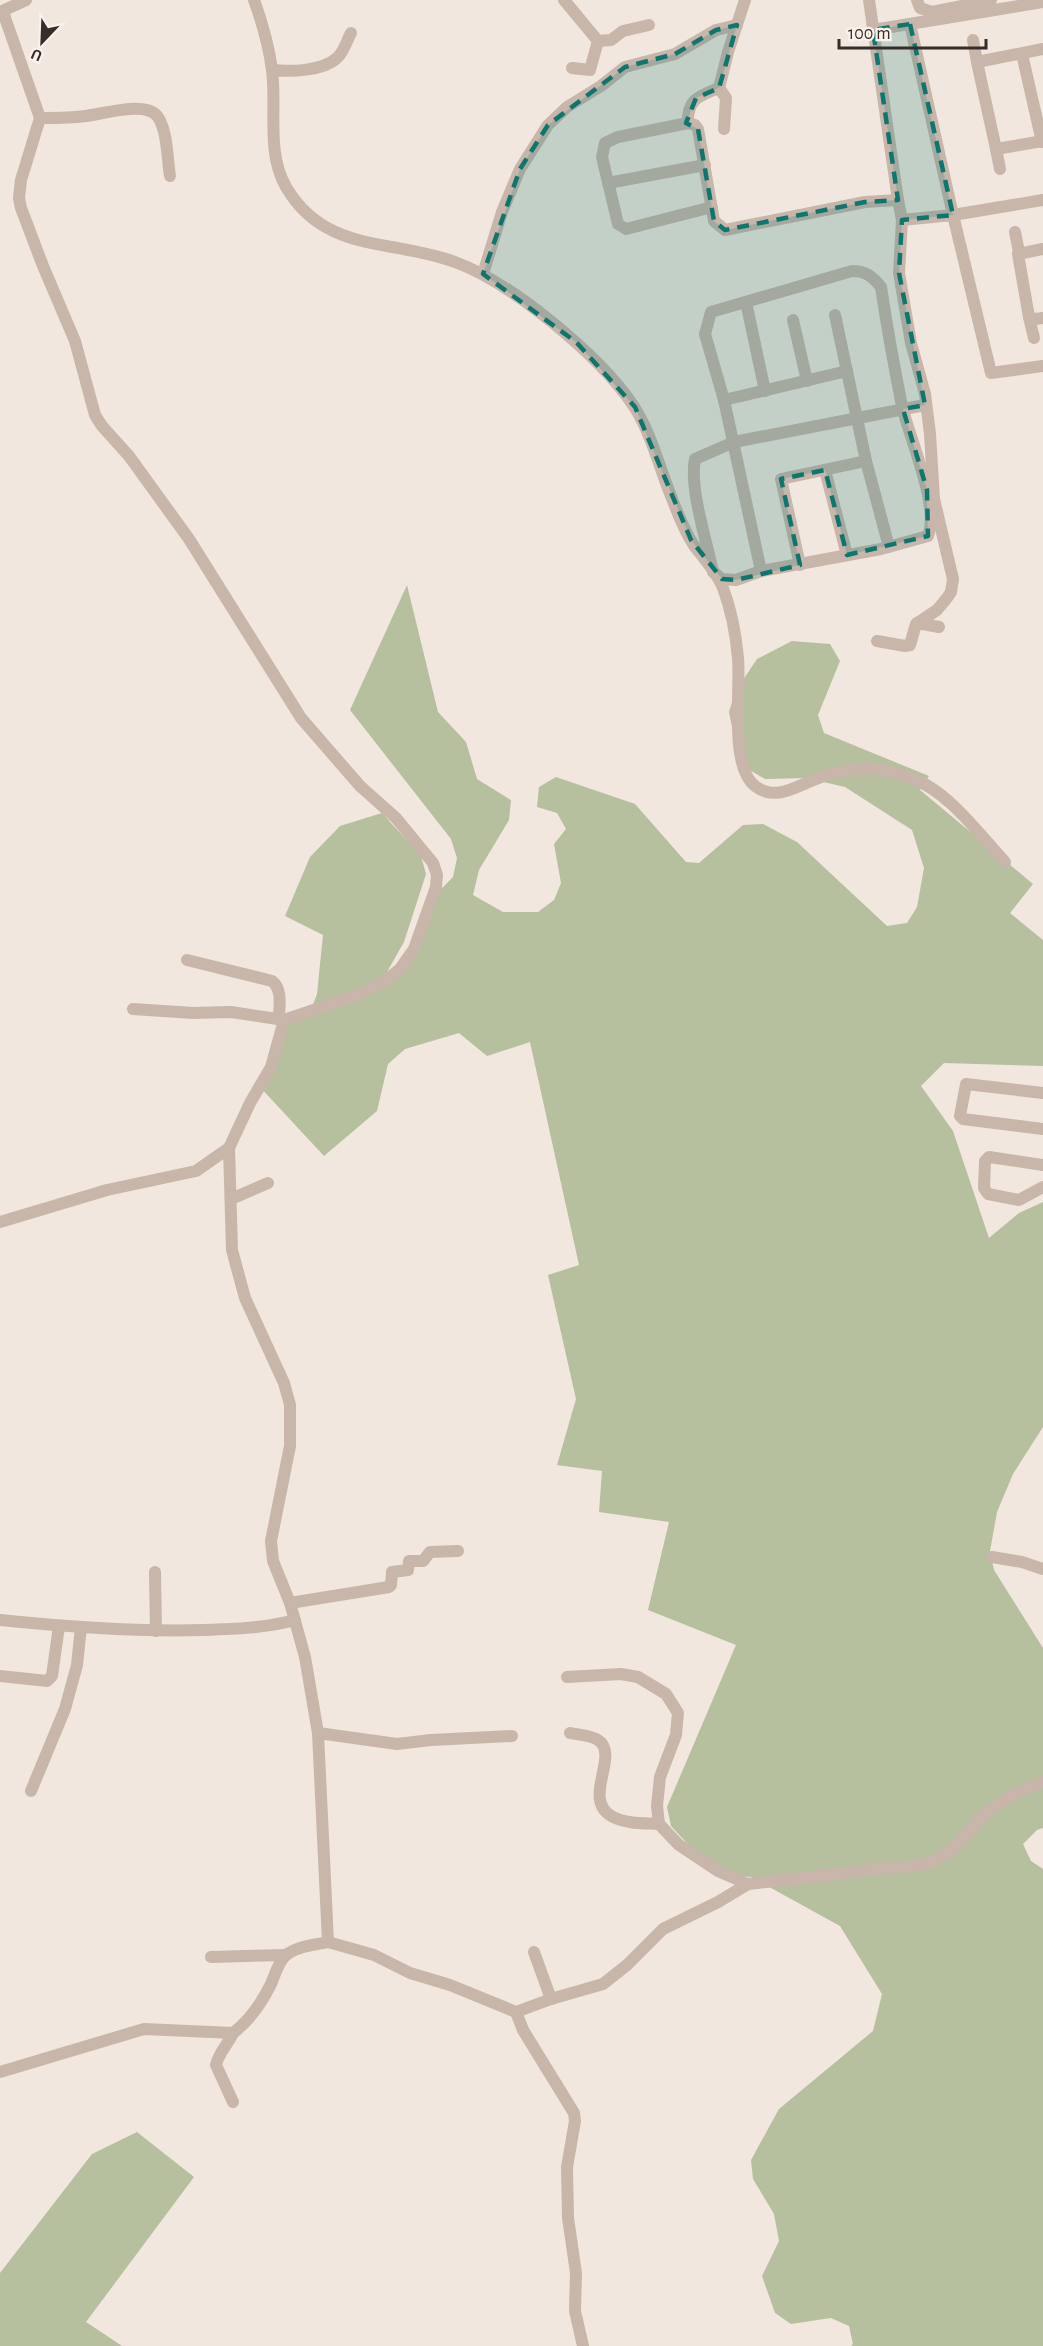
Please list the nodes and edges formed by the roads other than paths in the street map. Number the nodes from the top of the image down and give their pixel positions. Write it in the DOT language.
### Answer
graph roads {
  1 [pos="26,0"];
  2 [pos="254,0"];
  3 [pos="564,0"];
  4 [pos="745,0"];
  5 [pos="869,0"];
  6 [pos="917,0"];
  7 [pos="991,0"];
  8 [pos="965,2"];
  9 [pos="1043,2"];
  10 [pos="1,12"];
  11 [pos="910,24"];
  12 [pos="649,25"];
  13 [pos="737,25"];
  14 [pos="873,30"];
  15 [pos="351,33"];
  16 [pos="973,40"];
  17 [pos="597,41"];
  18 [pos="1043,49"];
  19 [pos="1022,54"];
  20 [pos="977,62"];
  21 [pos="572,68"];
  22 [pos="272,70"];
  23 [pos="719,88"];
  24 [pos="40,117"];
  25 [pos="688,123"];
  26 [pos="724,129"];
  27 [pos="1042,141"];
  28 [pos="996,149"];
  29 [pos="705,165"];
  30 [pos="1000,169"];
  31 [pos="170,176"];
  32 [pos="608,183"];
  33 [pos="898,200"];
  34 [pos="1043,200"];
  35 [pos="712,207"];
  36 [pos="953,215"];
  37 [pos="902,220"];
  38 [pos="1015,232"];
  39 [pos="1043,249"];
  40 [pos="1019,252"];
  41 [pos="483,274"];
  42 [pos="746,302"];
  43 [pos="835,315"];
  44 [pos="1029,317"];
  45 [pos="1043,318"];
  46 [pos="794,320"];
  47 [pos="1034,338"];
  48 [pos="1043,366"];
  49 [pos="847,371"];
  50 [pos="807,381"];
  51 [pos="765,391"];
  52 [pos="724,400"];
  53 [pos="925,405"];
  54 [pos="903,409"];
  55 [pos="857,417"];
  56 [pos="734,442"];
  57 [pos="866,460"];
  58 [pos="825,470"];
  59 [pos="889,547"];
  60 [pos="847,555"];
  61 [pos="800,565"];
  62 [pos="761,571"];
  63 [pos="713,572"];
  64 [pos="917,623"];
  65 [pos="939,627"];
  66 [pos="877,641"];
  67 [pos="1005,862"];
  68 [pos="187,960"];
  69 [pos="133,1009"];
  70 [pos="281,1020"];
  71 [pos="1043,1093"];
  72 [pos="1043,1129"];
  73 [pos="230,1148"];
  74 [pos="1043,1165"];
  75 [pos="268,1183"];
  76 [pos="1043,1187"];
  77 [pos="231,1199"];
  78 [pos="0,1222"];
  79 [pos="458,1551"];
  80 [pos="992,1557"];
  81 [pos="1043,1569"];
  82 [pos="155,1572"];
  83 [pos="290,1603"];
  84 [pos="0,1620"];
  85 [pos="295,1620"];
  86 [pos="59,1626"];
  87 [pos="81,1627"];
  88 [pos="156,1631"];
  89 [pos="0,1676"];
  90 [pos="52,1676"];
  91 [pos="567,1677"];
  92 [pos="72,1683"];
  93 [pos="318,1733"];
  94 [pos="570,1733"];
  95 [pos="512,1736"];
  96 [pos="1043,1782"];
  97 [pos="32,1791"];
  98 [pos="660,1824"];
  99 [pos="748,1884"];
  100 [pos="328,1942"];
  101 [pos="534,1952"];
  102 [pos="286,1955"];
  103 [pos="211,1957"];
  104 [pos="551,1999"];
  105 [pos="516,2013"];
  106 [pos="233,2033"];
  107 [pos="0,2072"];
  108 [pos="233,2102"];
  109 [pos="583,2346"];
  1 -- 10 [label="street"];
  2 -- 22 [label="street"];
  3 -- 17 [label="street"];
  4 -- 13 [label="street"];
  5 -- 14 [label="street"];
  6 -- 8 [label="street"];
  7 -- 8 [label="street"];
  9 -- 11 [label="street"];
  10 -- 24 [label="street"];
  11 -- 14 [label="street"];
  11 -- 36 [label="street"];
  12 -- 17 [label="street"];
  13 -- 23 [label="street"];
  13 -- 41 [label="street"];
  14 -- 33 [label="street"];
  15 -- 22 [label="street"];
  16 -- 20 [label="street"];
  17 -- 21 [label="street"];
  18 -- 19 [label="street"];
  19 -- 20 [label="street"];
  19 -- 27 [label="street"];
  20 -- 28 [label="street"];
  22 -- 41 [label="street"];
  23 -- 25 [label="street"];
  23 -- 26 [label="street"];
  24 -- 31 [label="street"];
  24 -- 70 [label="street"];
  25 -- 29 [label="street"];
  25 -- 32 [label="street"];
  27 -- 28 [label="street"];
  28 -- 30 [label="street"];
  29 -- 32 [label="street"];
  29 -- 35 [label="street"];
  32 -- 35 [label="street"];
  33 -- 35 [label="street"];
  33 -- 37 [label="street"];
  34 -- 36 [label="street"];
  36 -- 37 [label="street"];
  36 -- 48 [label="street"];
  37 -- 53 [label="street"];
  38 -- 40 [label="street"];
  39 -- 40 [label="street"];
  40 -- 44 [label="street"];
  41 -- 63 [label="street"];
  42 -- 51 [label="street"];
  42 -- 52 [label="street"];
  42 -- 54 [label="street"];
  43 -- 49 [label="street"];
  44 -- 45 [label="street"];
  44 -- 47 [label="street"];
  46 -- 50 [label="street"];
  49 -- 50 [label="street"];
  49 -- 55 [label="street"];
  50 -- 51 [label="street"];
  51 -- 52 [label="street"];
  52 -- 56 [label="street"];
  53 -- 54 [label="street"];
  53 -- 64 [label="street"];
  54 -- 55 [label="street"];
  54 -- 59 [label="street"];
  55 -- 56 [label="street"];
  55 -- 57 [label="street"];
  56 -- 62 [label="street"];
  56 -- 63 [label="street"];
  57 -- 58 [label="street"];
  57 -- 59 [label="street"];
  58 -- 60 [label="street"];
  58 -- 61 [label="street"];
  59 -- 60 [label="street"];
  60 -- 61 [label="street"];
  61 -- 62 [label="street"];
  62 -- 63 [label="street"];
  63 -- 67 [label="street"];
  64 -- 65 [label="street"];
  64 -- 66 [label="street"];
  68 -- 70 [label="street"];
  69 -- 70 [label="street"];
  70 -- 73 [label="street"];
  71 -- 72 [label="street"];
  73 -- 77 [label="street"];
  73 -- 78 [label="street"];
  74 -- 76 [label="street"];
  75 -- 77 [label="street"];
  77 -- 83 [label="street"];
  79 -- 83 [label="street"];
  80 -- 81 [label="street"];
  82 -- 88 [label="street"];
  83 -- 85 [label="street"];
  84 -- 86 [label="street"];
  85 -- 88 [label="street"];
  85 -- 93 [label="street"];
  86 -- 87 [label="street"];
  86 -- 90 [label="street"];
  87 -- 88 [label="street"];
  87 -- 92 [label="street"];
  89 -- 90 [label="street"];
  90 -- 92 [label="street"];
  91 -- 98 [label="street"];
  92 -- 97 [label="street"];
  93 -- 95 [label="street"];
  93 -- 100 [label="street"];
  94 -- 98 [label="street"];
  96 -- 99 [label="street"];
  98 -- 99 [label="street"];
  99 -- 104 [label="street"];
  100 -- 102 [label="street"];
  100 -- 105 [label="street"];
  101 -- 104 [label="street"];
  102 -- 103 [label="street"];
  102 -- 106 [label="street"];
  104 -- 105 [label="street"];
  105 -- 109 [label="street"];
  106 -- 107 [label="street"];
  106 -- 108 [label="street"];
}
